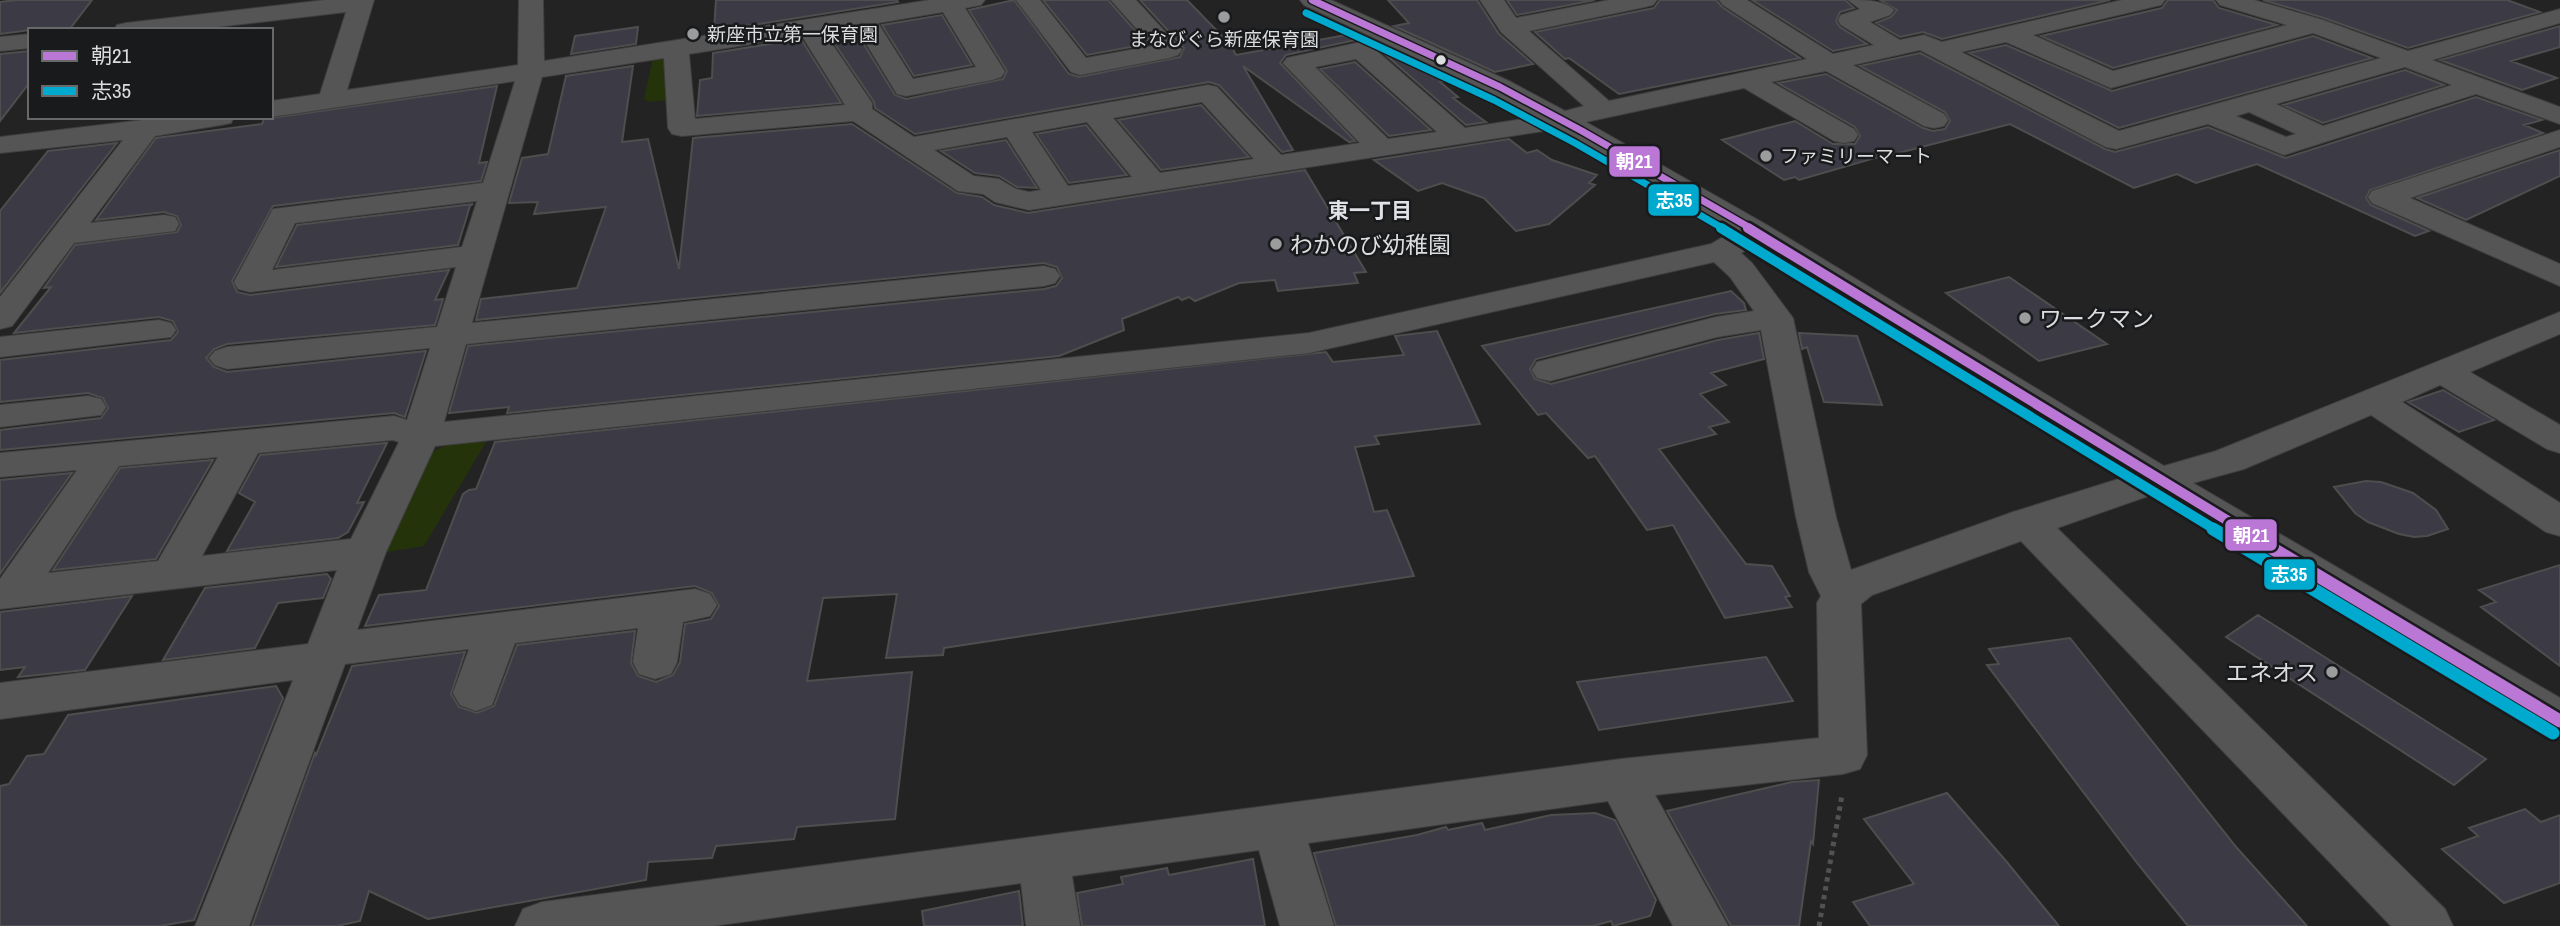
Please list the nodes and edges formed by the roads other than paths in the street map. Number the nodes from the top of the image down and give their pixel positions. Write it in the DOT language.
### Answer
graph roads {
  1 [pos="196,0"];
  2 [pos="1028,0"];
  3 [pos="1123,0"];
  4 [pos="1312,0"];
  5 [pos="1492,0"];
  6 [pos="1645,0"];
  7 [pos="1731,0"];
  8 [pos="1860,0"];
  9 [pos="2153,0"];
  10 [pos="2228,0"];
  11 [pos="361,2"];
  12 [pos="537,2"];
  13 [pos="962,2"];
  14 [pos="2560,16"];
  15 [pos="863,18"];
  16 [pos="184,23"];
  17 [pos="2314,25"];
  18 [pos="808,26"];
  19 [pos="1510,27"];
  20 [pos="143,28"];
  21 [pos="2517,28"];
  22 [pos="2012,35"];
  23 [pos="28,41"];
  24 [pos="2560,43"];
  25 [pos="0,44"];
  26 [pos="1895,47"];
  27 [pos="676,49"];
  28 [pos="1938,50"];
  29 [pos="2411,58"];
  30 [pos="1829,62"];
  31 [pos="531,71"];
  32 [pos="1747,79"];
  33 [pos="2478,85"];
  34 [pos="331,100"];
  35 [pos="2252,103"];
  36 [pos="273,109"];
  37 [pos="1604,110"];
  38 [pos="858,112"];
  39 [pos="1094,113"];
  40 [pos="2211,115"];
  41 [pos="2560,116"];
  42 [pos="44,119"];
  43 [pos="208,119"];
  44 [pos="1563,120"];
  45 [pos="1934,120"];
  46 [pos="1015,127"];
  47 [pos="146,129"];
  48 [pos="1844,135"];
  49 [pos="1458,136"];
  50 [pos="2321,136"];
  51 [pos="2560,138"];
  52 [pos="2116,141"];
  53 [pos="13,144"];
  54 [pos="908,146"];
  55 [pos="1381,148"];
  56 [pos="2157,159"];
  57 [pos="1273,164"];
  58 [pos="1153,183"];
  59 [pos="495,190"];
  60 [pos="1060,197"];
  61 [pos="164,223"];
  62 [pos="1756,232"];
  63 [pos="65,235"];
  64 [pos="1721,251"];
  65 [pos="477,255"];
  66 [pos="1044,276"];
  67 [pos="2560,276"];
  68 [pos="1776,318"];
  69 [pos="0,319"];
  70 [pos="2560,322"];
  71 [pos="159,330"];
  72 [pos="453,334"];
  73 [pos="0,346"];
  74 [pos="227,358"];
  75 [pos="1550,370"];
  76 [pos="2442,371"];
  77 [pos="2374,400"];
  78 [pos="88,407"];
  79 [pos="0,416"];
  80 [pos="421,436"];
  81 [pos="2560,442"];
  82 [pos="244,444"];
  83 [pos="107,455"];
  84 [pos="0,466"];
  85 [pos="2159,480"];
  86 [pos="2027,522"];
  87 [pos="2560,522"];
  88 [pos="365,552"];
  89 [pos="172,573"];
  90 [pos="6,593"];
  91 [pos="1842,596"];
  92 [pos="498,629"];
  93 [pos="325,654"];
  94 [pos="655,662"];
  95 [pos="476,693"];
  96 [pos="0,701"];
  97 [pos="2560,720"];
  98 [pos="1621,779"];
  99 [pos="1278,827"];
  100 [pos="1043,857"];
  101 [pos="760,911"];
  102 [pos="222,926"];
  103 [pos="542,926"];
  104 [pos="1053,926"];
  105 [pos="1307,926"];
  106 [pos="1702,926"];
  107 [pos="2426,926"];
  1 -- 16 [label="street"];
  2 -- 3 [label="street"];
  4 -- 44 [label="street"];
  5 -- 19 [label="street"];
  6 -- 19 [label="street"];
  7 -- 30 [label="street"];
  8 -- 26 [label="street"];
  9 -- 22 [label="street"];
  10 -- 17 [label="street"];
  11 -- 16 [label="street"];
  11 -- 34 [label="street"];
  12 -- 31 [label="street"];
  13 -- 15 [label="street"];
  13 -- 15 [label="street"];
  14 -- 21 [label="street"];
  15 -- 18 [label="street"];
  16 -- 20 [label="street"];
  17 -- 22 [label="street"];
  17 -- 29 [label="street"];
  18 -- 27 [label="street"];
  18 -- 38 [label="street"];
  19 -- 37 [label="street"];
  21 -- 24 [label="street"];
  21 -- 29 [label="street"];
  22 -- 28 [label="street"];
  23 -- 25 [label="street"];
  26 -- 28 [label="street"];
  26 -- 30 [label="street"];
  27 -- 31 [label="street"];
  27 -- 38 [label="street"];
  28 -- 52 [label="street"];
  29 -- 33 [label="street"];
  29 -- 35 [label="street"];
  30 -- 32 [label="street"];
  30 -- 45 [label="street"];
  31 -- 34 [label="street"];
  31 -- 59 [label="street"];
  32 -- 37 [label="street"];
  32 -- 48 [label="street"];
  33 -- 41 [label="street"];
  33 -- 50 [label="street"];
  34 -- 36 [label="street"];
  35 -- 40 [label="street"];
  35 -- 50 [label="street"];
  37 -- 44 [label="street"];
  38 -- 54 [label="street"];
  39 -- 46 [label="street"];
  39 -- 57 [label="street"];
  39 -- 58 [label="street"];
  40 -- 50 [label="street"];
  40 -- 52 [label="street"];
  42 -- 53 [label="street"];
  43 -- 47 [label="street"];
  44 -- 49 [label="street"];
  44 -- 62 [label="street"];
  46 -- 54 [label="street"];
  46 -- 60 [label="street"];
  47 -- 53 [label="street"];
  47 -- 63 [label="street"];
  49 -- 55 [label="street"];
  49 -- 55 [label="street"];
  51 -- 67 [label="street"];
  52 -- 56 [label="street"];
  54 -- 60 [label="street"];
  55 -- 57 [label="street"];
  57 -- 58 [label="street"];
  58 -- 60 [label="street"];
  59 -- 65 [label="street"];
  59 -- 65 [label="street"];
  61 -- 63 [label="street"];
  62 -- 64 [label="street"];
  62 -- 85 [label="street"];
  63 -- 69 [label="street"];
  64 -- 68 [label="street"];
  64 -- 80 [label="street"];
  65 -- 72 [label="street"];
  66 -- 72 [label="street"];
  68 -- 75 [label="street"];
  68 -- 91 [label="street"];
  70 -- 76 [label="street"];
  71 -- 73 [label="street"];
  72 -- 74 [label="street"];
  72 -- 80 [label="street"];
  76 -- 77 [label="street"];
  76 -- 81 [label="street"];
  77 -- 85 [label="street"];
  77 -- 87 [label="street"];
  78 -- 79 [label="street"];
  80 -- 82 [label="street"];
  80 -- 88 [label="street"];
  82 -- 83 [label="street"];
  82 -- 89 [label="street"];
  83 -- 84 [label="street"];
  83 -- 90 [label="street"];
  85 -- 86 [label="street"];
  85 -- 97 [label="street"];
  86 -- 91 [label="street"];
  86 -- 107 [label="street"];
  88 -- 89 [label="street"];
  88 -- 93 [label="street"];
  89 -- 90 [label="street"];
  91 -- 98 [label="street"];
  92 -- 93 [label="street"];
  92 -- 94 [label="street"];
  92 -- 95 [label="street"];
  93 -- 96 [label="street"];
  93 -- 102 [label="street"];
  98 -- 99 [label="street"];
  98 -- 106 [label="street"];
  99 -- 100 [label="street"];
  99 -- 105 [label="street"];
  100 -- 101 [label="street"];
  100 -- 104 [label="street"];
  101 -- 103 [label="street"];
}
